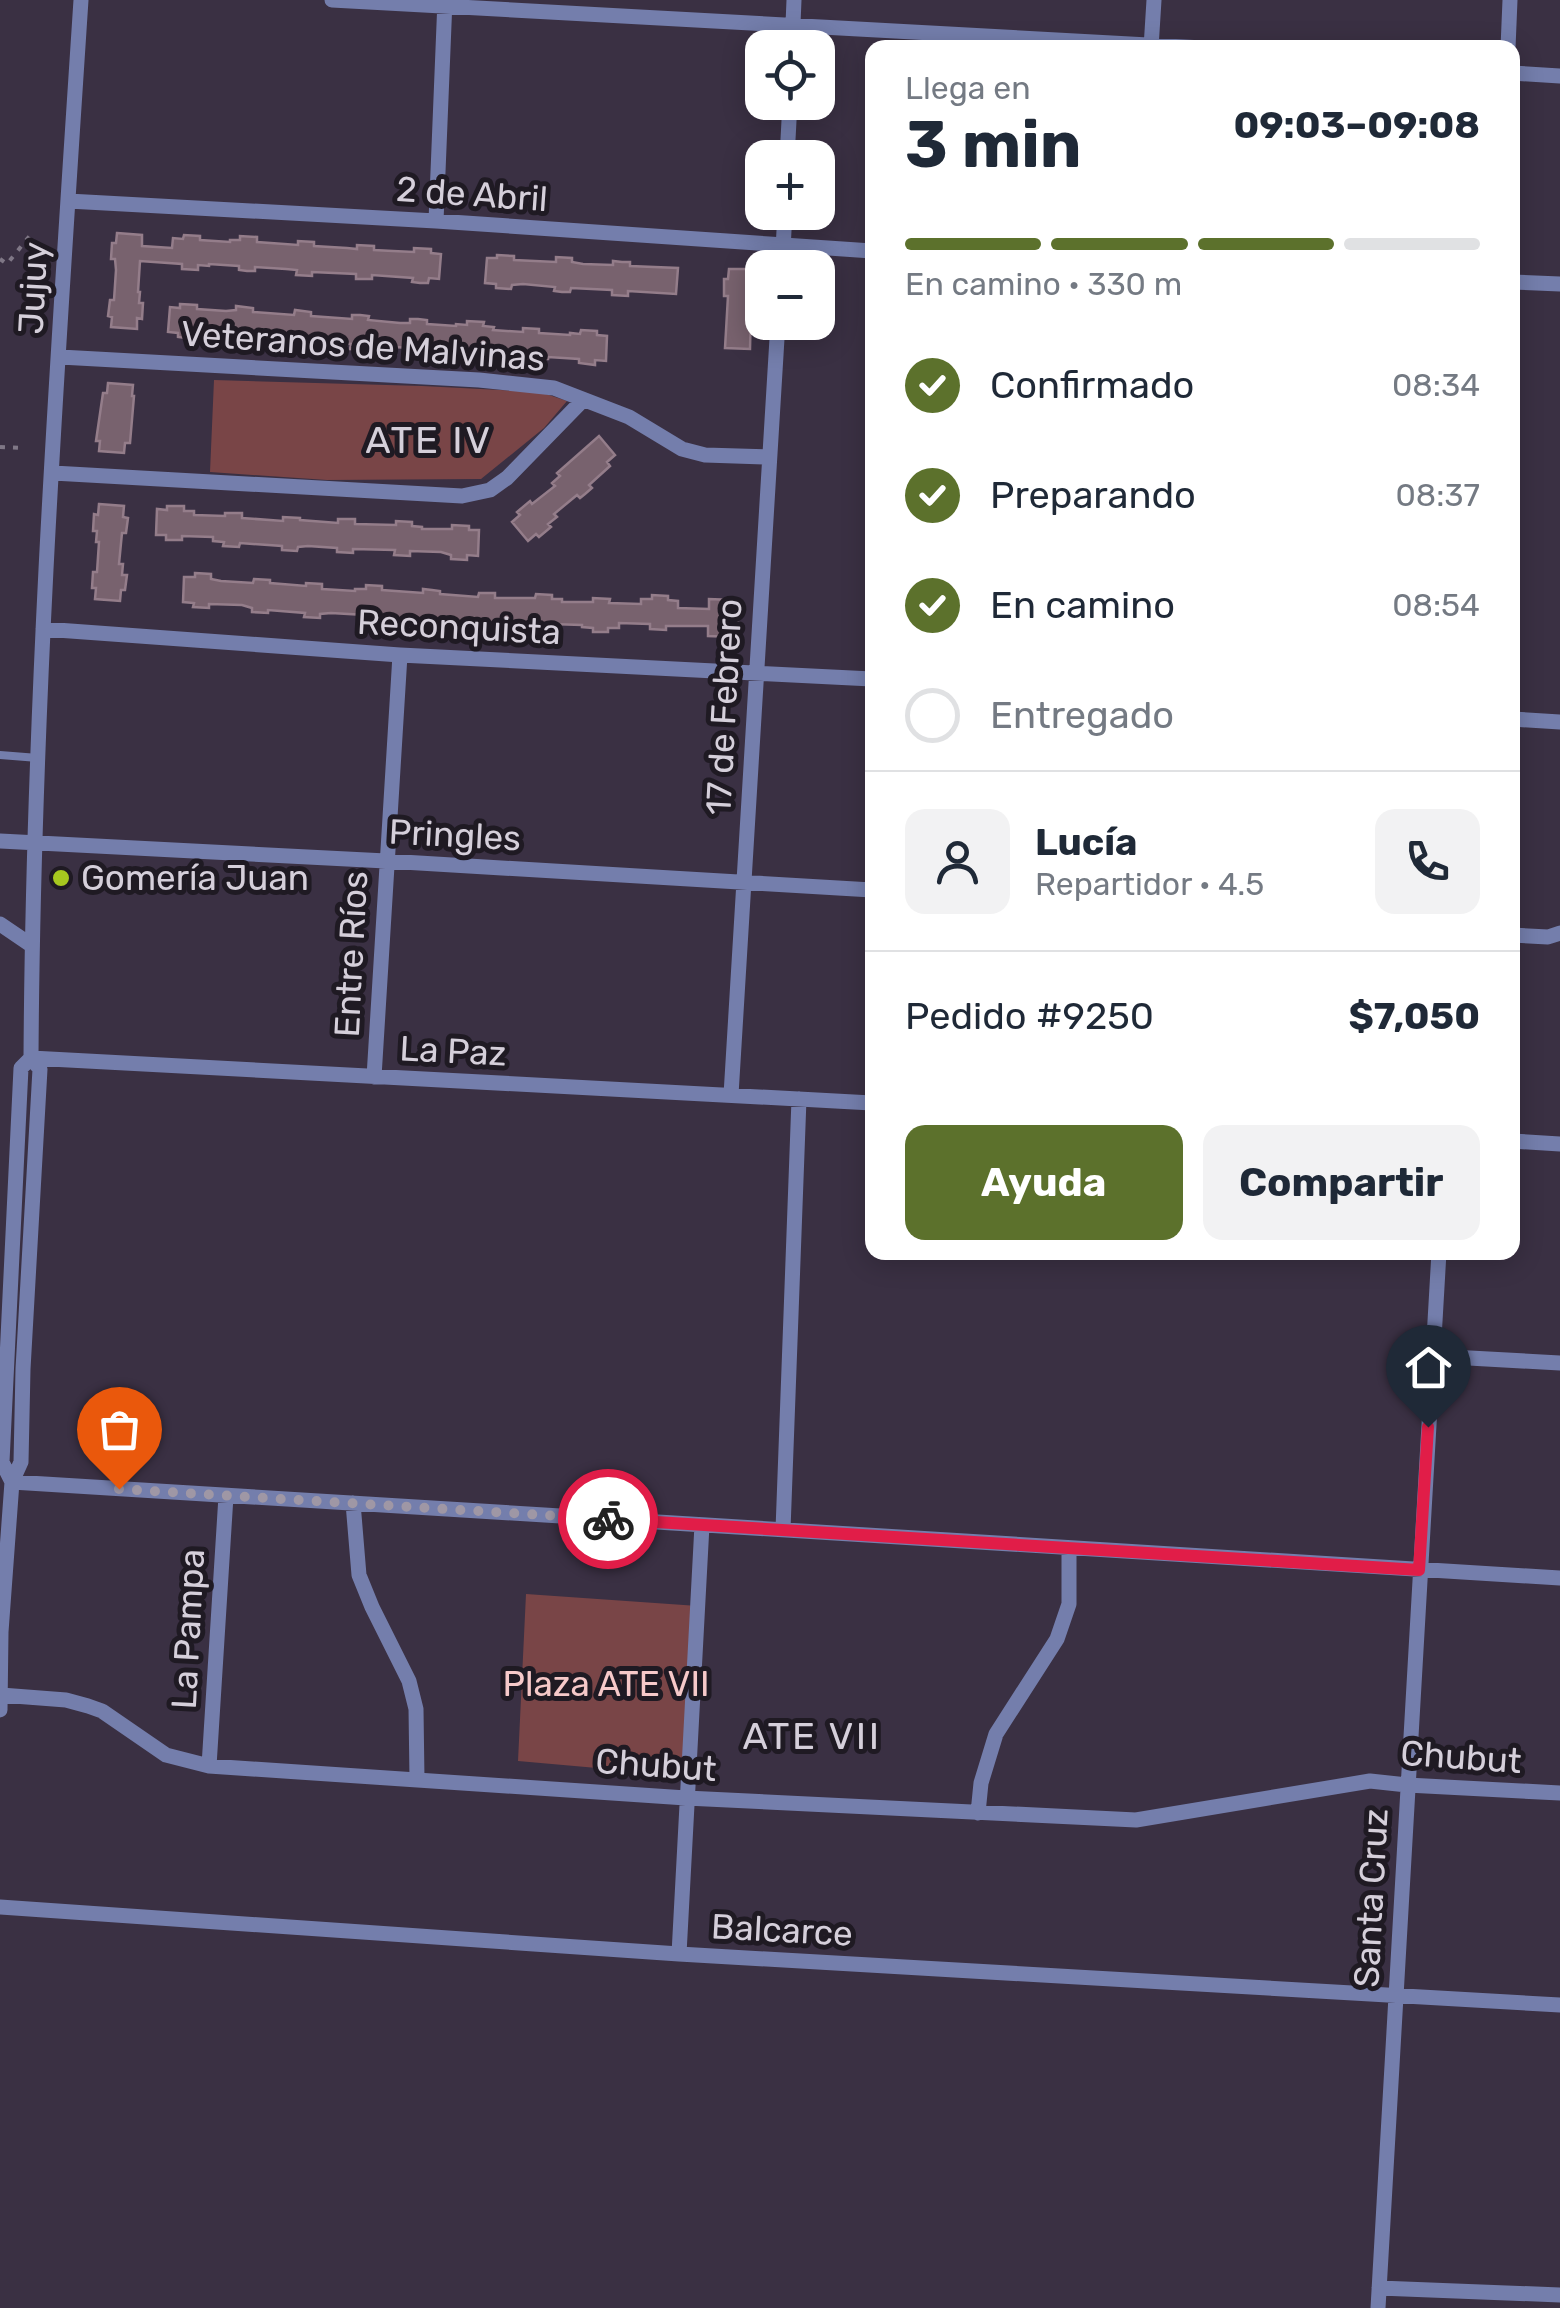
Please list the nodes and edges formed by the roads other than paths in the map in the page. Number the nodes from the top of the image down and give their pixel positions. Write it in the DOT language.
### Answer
graph roads {
  1 [pos="81,0"];
  2 [pos="332,0"];
  3 [pos="794,0"];
  4 [pos="1154,0"];
  5 [pos="1510,0"];
  6 [pos="444,3"];
  7 [pos="792,26"];
  8 [pos="792,30"];
  9 [pos="1057,40"];
  10 [pos="1152,40"];
  11 [pos="1508,40"];
  12 [pos="1520,74"];
  13 [pos="1560,76"];
  14 [pos="68,201"];
  15 [pos="436,221"];
  16 [pos="784,230"];
  17 [pos="784,245"];
  18 [pos="784,250"];
  19 [pos="865,251"];
  20 [pos="1520,282"];
  21 [pos="1560,284"];
  22 [pos="777,340"];
  23 [pos="60,357"];
  24 [pos="583,400"];
  25 [pos="768,456"];
  26 [pos="53,473"];
  27 [pos="43,629"];
  28 [pos="400,655"];
  29 [pos="757,672"];
  30 [pos="865,679"];
  31 [pos="1520,720"];
  32 [pos="1560,722"];
  33 [pos="0,755"];
  34 [pos="38,758"];
  35 [pos="0,841"];
  36 [pos="34,841"];
  37 [pos="386,861"];
  38 [pos="744,882"];
  39 [pos="865,890"];
  40 [pos="0,924"];
  41 [pos="1560,933"];
  42 [pos="1520,936"];
  43 [pos="32,945"];
  44 [pos="31,1058"];
  45 [pos="374,1077"];
  46 [pos="730,1096"];
  47 [pos="799,1099"];
  48 [pos="865,1104"];
  49 [pos="1520,1142"];
  50 [pos="1560,1144"];
  51 [pos="1439,1260"];
  52 [pos="3,1355"];
  53 [pos="1433,1356"];
  54 [pos="1560,1363"];
  55 [pos="24,1369"];
  56 [pos="12,1482"];
  57 [pos="226,1496"];
  58 [pos="353,1504"];
  59 [pos="702,1525"];
  60 [pos="783,1530"];
  61 [pos="1070,1548"];
  62 [pos="1419,1570"];
  63 [pos="1560,1578"];
  64 [pos="1,1632"];
  65 [pos="1,1695"];
  66 [pos="0,1710"];
  67 [pos="209,1766"];
  68 [pos="417,1778"];
  69 [pos="1407,1785"];
  70 [pos="1560,1793"];
  71 [pos="686,1798"];
  72 [pos="978,1813"];
  73 [pos="0,1907"];
  74 [pos="680,1954"];
  75 [pos="1396,1997"];
  76 [pos="1560,2005"];
  77 [pos="1378,2288"];
  78 [pos="1560,2294"];
  79 [pos="1378,2308"];
  1 -- 14 [label="street, Jujuy"];
  2 -- 6 [label="street"];
  3 -- 7 [label="street"];
  4 -- 10 [label="street"];
  5 -- 11 [label="street"];
  6 -- 7 [label="street"];
  6 -- 15 [label="street"];
  7 -- 8 [label="street"];
  7 -- 9 [label="street"];
  12 -- 13 [label="street"];
  14 -- 15 [label="street, 2 de Abril"];
  14 -- 23 [label="street, Jujuy"];
  15 -- 17 [label="street, 2 de Abril"];
  16 -- 17 [label="street"];
  17 -- 18 [label="street"];
  17 -- 19 [label="street, 2 de Abril"];
  20 -- 21 [label="street"];
  22 -- 25 [label="street, 17 de Febrero"];
  23 -- 24 [label="street, Veteranos de Malvinas"];
  23 -- 26 [label="street, Jujuy"];
  24 -- 25 [label="street, Veteranos de Malvinas"];
  24 -- 26 [label="street"];
  25 -- 29 [label="street, 17 de Febrero"];
  26 -- 27 [label="street, Jujuy"];
  27 -- 28 [label="street, Reconquista"];
  27 -- 34 [label="street, Jujuy"];
  28 -- 29 [label="street, Reconquista"];
  28 -- 37 [label="street, Entre Ríos"];
  29 -- 30 [label="street, Reconquista"];
  29 -- 38 [label="street, 17 de Febrero"];
  31 -- 32 [label="street"];
  33 -- 34 [label="lane"];
  34 -- 36 [label="street, Jujuy"];
  35 -- 36 [label="street, Pringles"];
  36 -- 37 [label="street, Pringles"];
  36 -- 43 [label="street, Jujuy"];
  37 -- 38 [label="street, Pringles"];
  37 -- 45 [label="street, Entre Ríos"];
  38 -- 39 [label="street, Pringles"];
  38 -- 46 [label="street, 17 de Febrero"];
  40 -- 43 [label="street"];
  41 -- 42 [label="street"];
  43 -- 44 [label="street, Jujuy"];
  44 -- 45 [label="street, La Paz"];
  44 -- 52 [label="street"];
  44 -- 55 [label="street"];
  45 -- 46 [label="street, La Paz"];
  46 -- 47 [label="street, La Paz"];
  47 -- 48 [label="street, La Paz"];
  47 -- 60 [label="street"];
  49 -- 50 [label="street"];
  51 -- 53 [label="street, Santa Cruz"];
  52 -- 55 [label="street"];
  52 -- 56 [label="street"];
  53 -- 54 [label="street"];
  53 -- 62 [label="street, Santa Cruz"];
  55 -- 56 [label="street"];
  56 -- 57 [label="street"];
  56 -- 64 [label="street"];
  57 -- 58 [label="street"];
  57 -- 67 [label="street, La Pampa"];
  58 -- 59 [label="street"];
  58 -- 68 [label="street"];
  59 -- 60 [label="street"];
  59 -- 71 [label="street"];
  60 -- 61 [label="street"];
  61 -- 62 [label="street"];
  61 -- 72 [label="street"];
  62 -- 63 [label="street"];
  62 -- 69 [label="street, Santa Cruz"];
  64 -- 65 [label="street"];
  65 -- 66 [label="street"];
  65 -- 67 [label="street, Chubut"];
  67 -- 68 [label="street, Chubut"];
  68 -- 71 [label="street, Chubut"];
  69 -- 70 [label="street, Chubut"];
  69 -- 72 [label="street, Chubut"];
  69 -- 75 [label="street, Santa Cruz"];
  71 -- 72 [label="street, Chubut"];
  71 -- 74 [label="street"];
  73 -- 74 [label="street, Balcarce"];
  74 -- 75 [label="street, Balcarce"];
  75 -- 76 [label="street, Balcarce"];
  75 -- 77 [label="street, Santa Cruz"];
  77 -- 78 [label="street"];
  77 -- 79 [label="street, Santa Cruz"];
}
